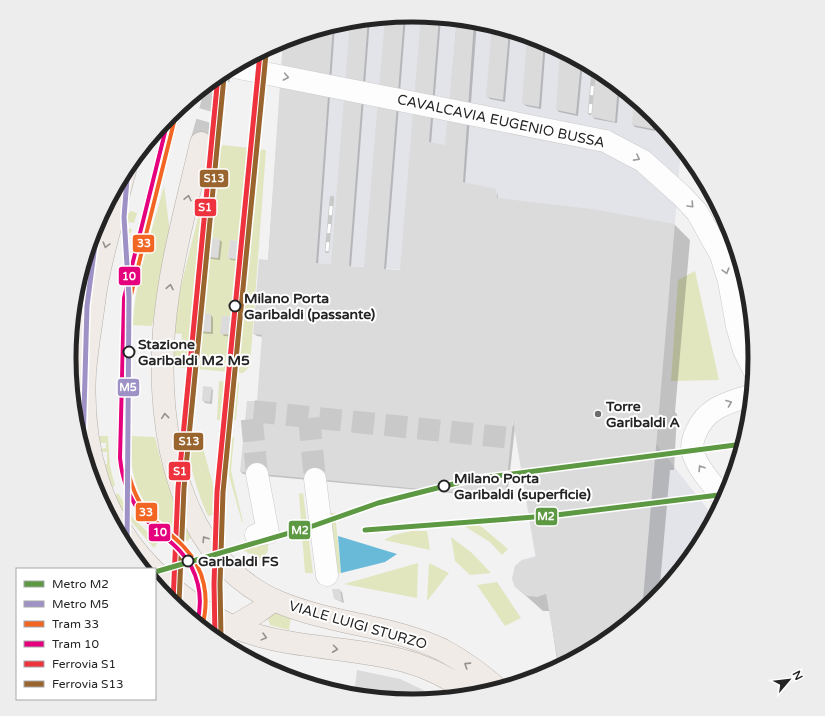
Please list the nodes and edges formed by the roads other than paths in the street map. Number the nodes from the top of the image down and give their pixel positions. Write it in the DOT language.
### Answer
graph roads {
  1 [pos="244,68"];
  2 [pos="201,143"];
  3 [pos="117,198"];
  4 [pos="748,358"];
  5 [pos="746,397"];
  6 [pos="85,432"];
  7 [pos="257,474"];
  8 [pos="315,479"];
  9 [pos="720,494"];
  10 [pos="256,535"];
  11 [pos="136,549"];
  12 [pos="151,568"];
  13 [pos="156,573"];
  14 [pos="327,575"];
  15 [pos="268,597"];
  16 [pos="227,635"];
  17 [pos="492,685"];
  18 [pos="464,690"];
  1 -- 4 [label="street, CAVALCAVIA EUGENIO BUSSA, one-way, bridge"];
  15 -- 2 [label="main road, VIALE LUIGI STURZO, one-way"];
  3 -- 6 [label="main road, one-way"];
  9 -- 5 [label="street, one-way"];
  7 -- 10 [label="street"];
  8 -- 14 [label="street"];
  11 -- 12 [label="main road"];
  13 -- 16 [label="main road, VIALE LUIGI STURZO"];
  15 -- 16 [label="main road"];
  17 -- 15 [label="main road, VIALE LUIGI STURZO, one-way"];
  16 -- 18 [label="main road, VIALE LUIGI STURZO, one-way"];
}
